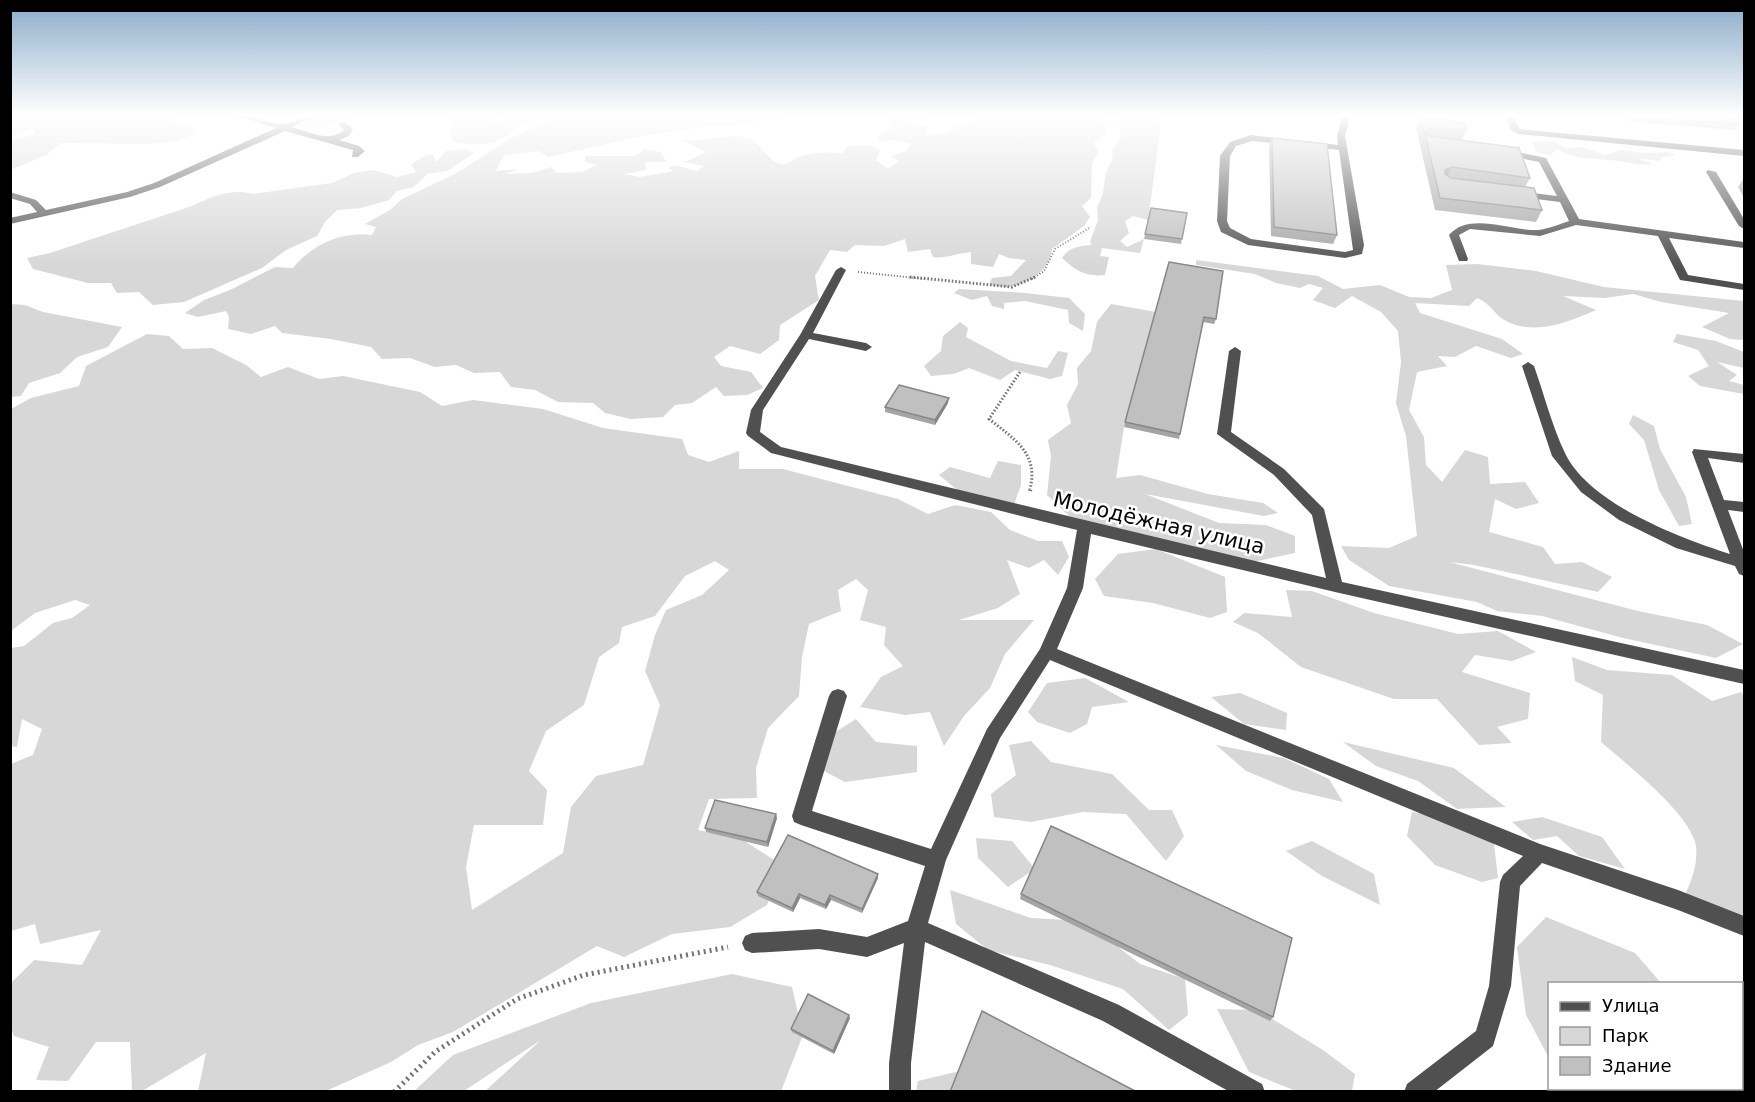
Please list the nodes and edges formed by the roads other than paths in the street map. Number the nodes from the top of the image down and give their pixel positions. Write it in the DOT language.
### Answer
graph roads {
  1 [pos="200,165"];
  2 [pos="1225,165"];
  3 [pos="1345,165"];
  4 [pos="1547,165"];
  5 [pos="1711,172"];
  6 [pos="1505,192"];
  7 [pos="10,195"];
  8 [pos="1564,200"];
  9 [pos="43,213"];
  10 [pos="10,221"];
  11 [pos="1575,222"];
  12 [pos="1744,226"];
  13 [pos="1661,233"];
  14 [pos="1744,245"];
  15 [pos="1463,259"];
  16 [pos="842,270"];
  17 [pos="1744,287"];
  18 [pos="806,335"];
  19 [pos="866,347"];
  20 [pos="1235,351"];
  21 [pos="1528,366"];
  22 [pos="1744,458"];
  23 [pos="1719,504"];
  24 [pos="1744,507"];
  25 [pos="1085,527"];
  26 [pos="1743,567"];
  27 [pos="1335,586"];
  28 [pos="1047,652"];
  29 [pos="1744,677"];
  30 [pos="838,696"];
  31 [pos="1539,853"];
  32 [pos="936,860"];
  33 [pos="1744,926"];
  34 [pos="916,928"];
  35 [pos="752,943"];
  36 [pos="900,1092"];
  37 [pos="1254,1092"];
  38 [pos="1415,1092"];
  1 -- 9 [label="street"];
  2 -- 3 [label="street"];
  4 -- 8 [label="street"];
  5 -- 12 [label="street"];
  6 -- 8 [label="street"];
  7 -- 9 [label="street"];
  8 -- 11 [label="street"];
  9 -- 10 [label="street"];
  11 -- 13 [label="street"];
  11 -- 15 [label="street"];
  13 -- 14 [label="street"];
  13 -- 17 [label="street"];
  16 -- 18 [label="street, Молодёжная улица"];
  18 -- 19 [label="street"];
  18 -- 25 [label="street, Молодёжная улица"];
  20 -- 27 [label="street"];
  21 -- 26 [label="street"];
  22 -- 23 [label="street"];
  23 -- 24 [label="street"];
  23 -- 26 [label="street"];
  25 -- 27 [label="street, Молодёжная улица"];
  25 -- 28 [label="street"];
  27 -- 29 [label="street, Молодёжная улица"];
  28 -- 31 [label="street"];
  28 -- 32 [label="street"];
  30 -- 32 [label="street"];
  31 -- 33 [label="street"];
  31 -- 38 [label="street"];
  32 -- 34 [label="street"];
  34 -- 35 [label="street"];
  34 -- 36 [label="street"];
  34 -- 37 [label="street"];
}
